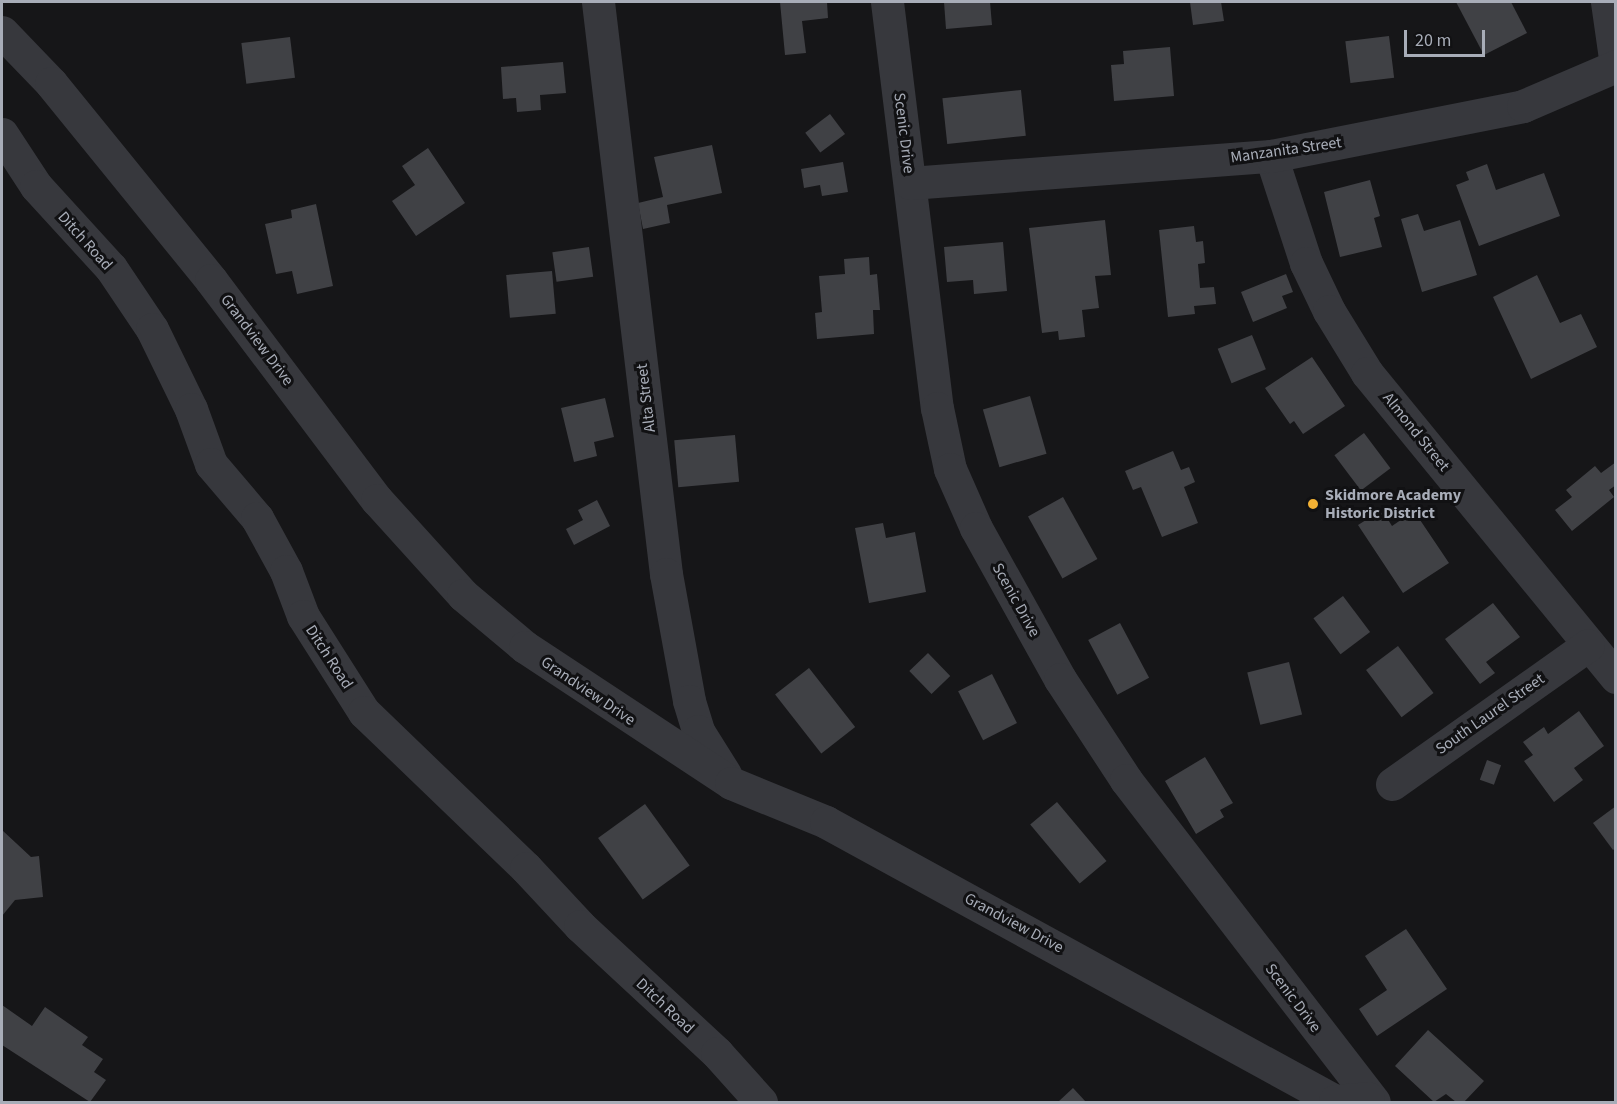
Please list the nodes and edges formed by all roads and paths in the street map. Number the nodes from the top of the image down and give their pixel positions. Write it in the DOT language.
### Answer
graph roads {
  1 [pos="598,2"];
  2 [pos="887,2"];
  3 [pos="1607,2"];
  4 [pos="2,32"];
  5 [pos="1616,66"];
  6 [pos="2,134"];
  7 [pos="1271,156"];
  8 [pos="910,183"];
  9 [pos="1588,645"];
  10 [pos="1616,677"];
  11 [pos="731,783"];
  12 [pos="1392,784"];
  13 [pos="1371,1100"];
  14 [pos="761,1102"];
  1 -- 11 [label="street, Alta Street"];
  2 -- 8 [label="street, Scenic Drive"];
  3 -- 5 [label="street"];
  4 -- 11 [label="street, Grandview Drive"];
  5 -- 7 [label="street, Manzanita Street"];
  6 -- 14 [label="street, Ditch Road"];
  7 -- 8 [label="street, Manzanita Street"];
  7 -- 9 [label="street, Almond Street"];
  8 -- 13 [label="street, Scenic Drive"];
  9 -- 10 [label="street, Almond Street"];
  9 -- 12 [label="street, South Laurel Street"];
  11 -- 13 [label="street, Grandview Drive"];
}
